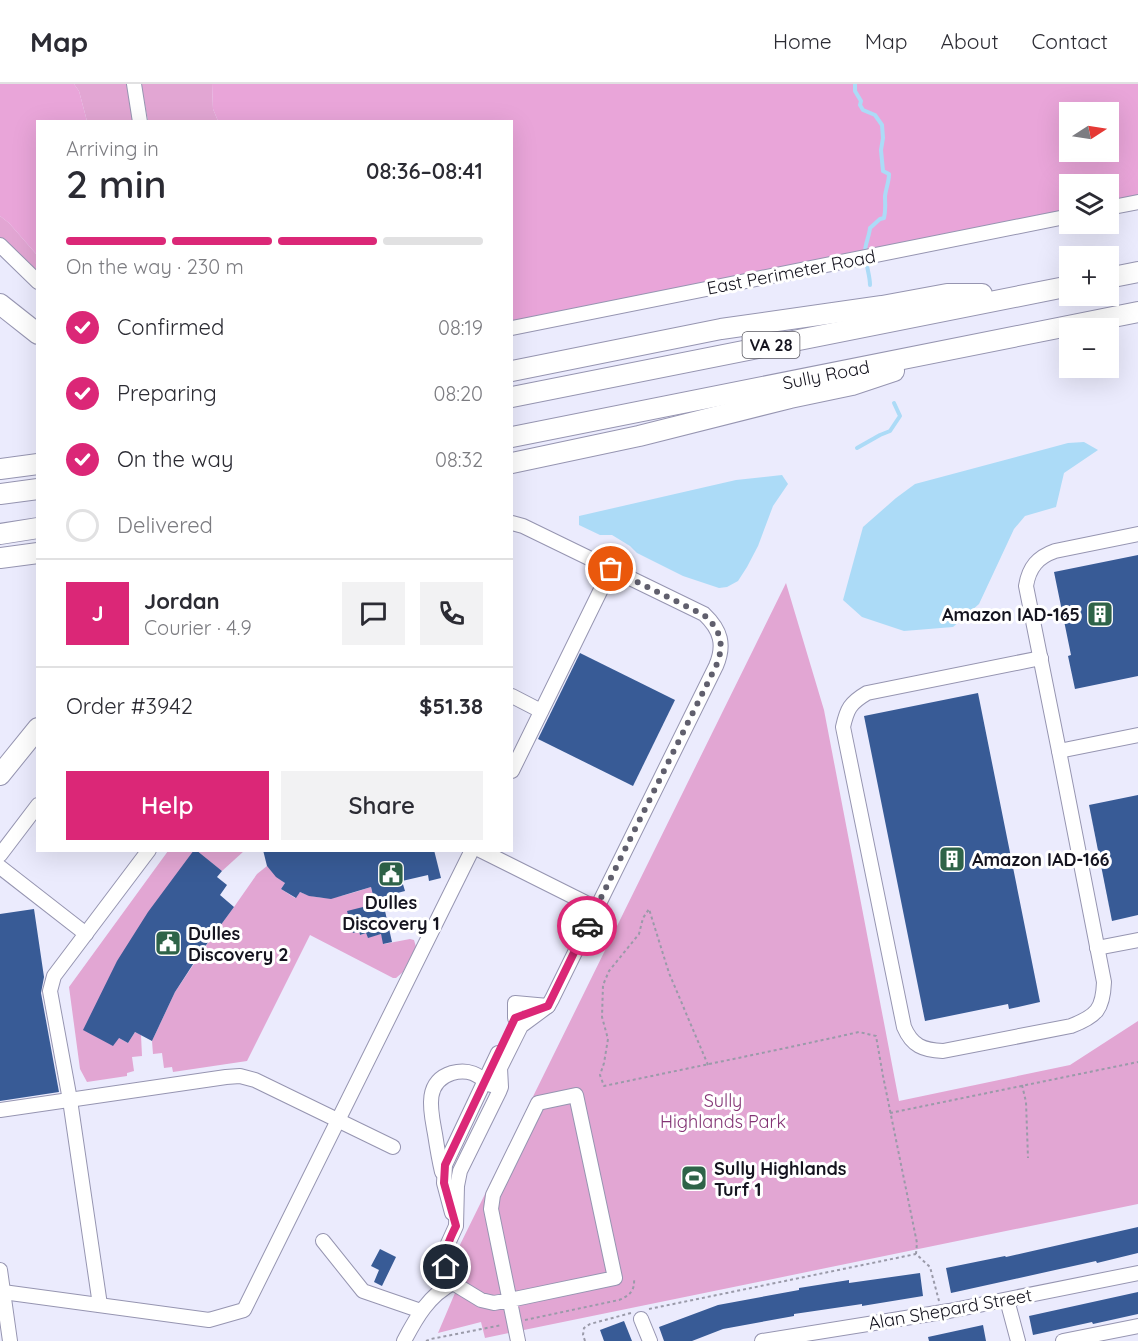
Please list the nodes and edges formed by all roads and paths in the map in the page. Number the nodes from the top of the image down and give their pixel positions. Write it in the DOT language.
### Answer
graph roads {
  1 [pos="134,84"];
  2 [pos="140,120"];
  3 [pos="1138,202"];
  4 [pos="1119,206"];
  5 [pos="1059,218"];
  6 [pos="0,245"];
  7 [pos="1138,272"];
  8 [pos="1119,276"];
  9 [pos="36,280"];
  10 [pos="1059,288"];
  11 [pos="1030,294"];
  12 [pos="0,304"];
  13 [pos="1138,312"];
  14 [pos="513,328"];
  15 [pos="36,332"];
  16 [pos="971,345"];
  17 [pos="513,371"];
  18 [pos="513,397"];
  19 [pos="513,437"];
  20 [pos="513,463"];
  21 [pos="36,464"];
  22 [pos="0,469"];
  23 [pos="36,489"];
  24 [pos="0,495"];
  25 [pos="513,523"];
  26 [pos="36,528"];
  27 [pos="0,534"];
  28 [pos="1138,534"];
  29 [pos="36,553"];
  30 [pos="0,558"];
  31 [pos="611,569"];
  32 [pos="1041,658"];
  33 [pos="513,697"];
  34 [pos="541,711"];
  35 [pos="36,730"];
  36 [pos="1138,735"];
  37 [pos="1059,751"];
  38 [pos="513,769"];
  39 [pos="0,775"];
  40 [pos="36,809"];
  41 [pos="147,852"];
  42 [pos="471,852"];
  43 [pos="484,852"];
  44 [pos="0,855"];
  45 [pos="0,867"];
  46 [pos="596,908"];
  47 [pos="86,934"];
  48 [pos="1138,940"];
  49 [pos="1097,948"];
  50 [pos="548,1006"];
  51 [pos="1138,1062"];
  52 [pos="708,1065"];
  53 [pos="485,1081"];
  54 [pos="1022,1085"];
  55 [pos="499,1092"];
  56 [pos="70,1100"];
  57 [pos="7,1106"];
  58 [pos="890,1113"];
  59 [pos="338,1120"];
  60 [pos="393,1147"];
  61 [pos="451,1152"];
  62 [pos="1028,1158"];
  63 [pos="465,1160"];
  64 [pos="444,1183"];
  65 [pos="456,1226"];
  66 [pos="323,1241"];
  67 [pos="916,1254"];
  68 [pos="0,1270"];
  69 [pos="1138,1273"];
  70 [pos="634,1279"];
  71 [pos="453,1283"];
  72 [pos="3,1292"];
  73 [pos="1007,1299"];
  74 [pos="510,1300"];
  75 [pos="100,1305"];
  76 [pos="421,1311"];
  77 [pos="942,1312"];
  78 [pos="641,1313"];
  79 [pos="520,1321"];
  80 [pos="506,1324"];
  81 [pos="1138,1326"];
  82 [pos="10,1341"];
  83 [pos="404,1341"];
  84 [pos="426,1341"];
  85 [pos="518,1341"];
  86 [pos="585,1341"];
  87 [pos="650,1341"];
  88 [pos="762,1341"];
  89 [pos="1018,1341"];
  90 [pos="1063,1341"];
  1 -- 2 [label="street"];
  3 -- 4 [label="street"];
  5 -- 14 [label="street, East Perimeter Road"];
  6 -- 9 [label="street"];
  7 -- 8 [label="highway"];
  10 -- 11 [label="highway, VA 28"];
  11 -- 17 [label="highway"];
  11 -- 18 [label="highway, VA 28"];
  12 -- 15 [label="highway"];
  13 -- 16 [label="highway, Sully Road / VA 28"];
  16 -- 19 [label="highway, Sully Road / VA 28"];
  16 -- 20 [label="highway"];
  21 -- 22 [label="highway"];
  23 -- 24 [label="highway"];
  25 -- 31 [label="street"];
  26 -- 27 [label="highway"];
  28 -- 32 [label="street"];
  29 -- 30 [label="highway"];
  31 -- 34 [label="street"];
  31 -- 46 [label="street"];
  32 -- 37 [label="street"];
  32 -- 49 [label="street"];
  33 -- 34 [label="street"];
  34 -- 38 [label="street"];
  35 -- 39 [label="highway"];
  36 -- 37 [label="street"];
  37 -- 49 [label="street"];
  40 -- 44 [label="street"];
  41 -- 47 [label="street"];
  42 -- 59 [label="street"];
  43 -- 46 [label="street"];
  45 -- 47 [label="street"];
  46 -- 50 [label="street"];
  47 -- 56 [label="street"];
  48 -- 49 [label="street"];
  50 -- 53 [label="street"];
  50 -- 55 [label="street"];
  51 -- 54 [label="path"];
  52 -- 52 [label="path"];
  52 -- 58 [label="path"];
  53 -- 55 [label="street"];
  53 -- 61 [label="street"];
  53 -- 64 [label="street"];
  54 -- 58 [label="path"];
  54 -- 62 [label="path"];
  55 -- 63 [label="street"];
  56 -- 57 [label="street"];
  56 -- 59 [label="street"];
  56 -- 75 [label="street"];
  58 -- 67 [label="path"];
  59 -- 60 [label="street"];
  59 -- 75 [label="street"];
  61 -- 63 [label="street"];
  61 -- 64 [label="street"];
  63 -- 65 [label="street"];
  64 -- 65 [label="street"];
  65 -- 71 [label="street"];
  66 -- 76 [label="street"];
  67 -- 77 [label="path"];
  67 -- 78 [label="path"];
  68 -- 72 [label="street"];
  69 -- 73 [label="street, Alan Shepard Street"];
  70 -- 79 [label="path"];
  71 -- 74 [label="street"];
  71 -- 76 [label="street"];
  72 -- 75 [label="street"];
  72 -- 82 [label="street"];
  73 -- 77 [label="street, Alan Shepard Street"];
  73 -- 89 [label="street"];
  74 -- 74 [label="street"];
  74 -- 85 [label="street"];
  76 -- 83 [label="street"];
  77 -- 88 [label="street, Alan Shepard Street"];
  78 -- 86 [label="path"];
  78 -- 87 [label="street"];
  80 -- 84 [label="path"];
  81 -- 90 [label="street"];
}
